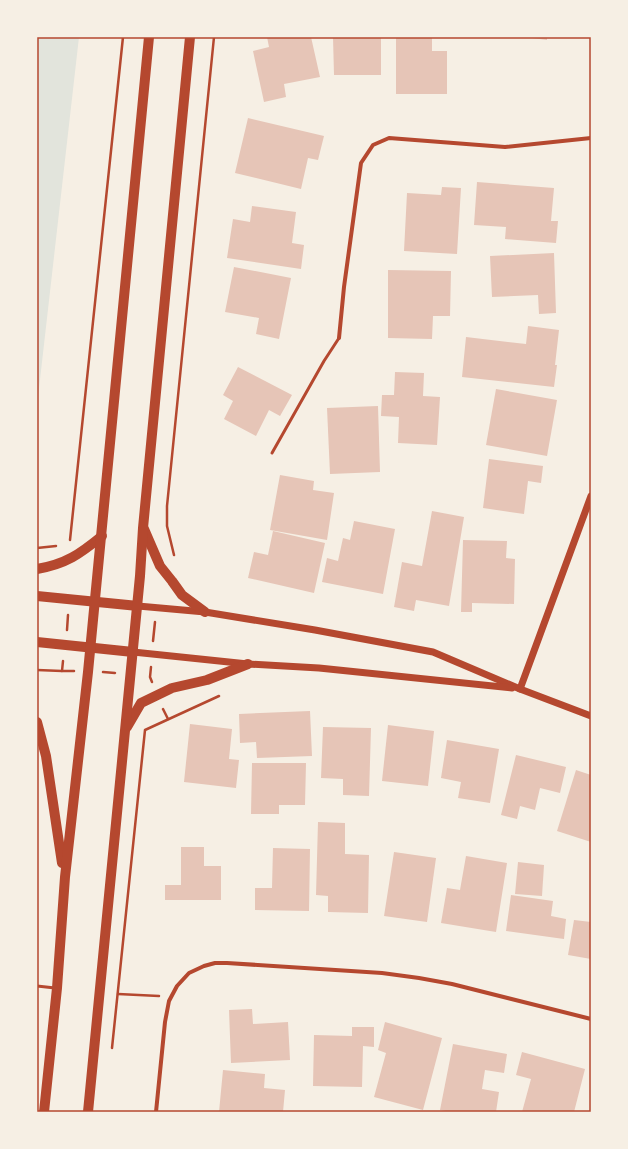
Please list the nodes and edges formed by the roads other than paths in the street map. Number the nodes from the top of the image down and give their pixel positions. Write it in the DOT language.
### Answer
graph roads {
  1 [pos="149,37"];
  2 [pos="190,37"];
  3 [pos="591,138"];
  4 [pos="339,338"];
  5 [pos="272,454"];
  6 [pos="591,496"];
  7 [pos="143,528"];
  8 [pos="102,536"];
  9 [pos="37,569"];
  10 [pos="37,596"];
  11 [pos="96,601"];
  12 [pos="138,606"];
  13 [pos="206,612"];
  14 [pos="37,642"];
  15 [pos="91,648"];
  16 [pos="133,652"];
  17 [pos="248,664"];
  18 [pos="520,689"];
  19 [pos="591,716"];
  20 [pos="37,722"];
  21 [pos="125,731"];
  22 [pos="65,877"];
  23 [pos="37,986"];
  24 [pos="57,988"];
  25 [pos="591,1019"];
  26 [pos="44,1112"];
  27 [pos="88,1112"];
  28 [pos="156,1112"];
  1 -- 8 [label="main road"];
  2 -- 7 [label="main road"];
  3 -- 4 [label="street"];
  4 -- 5 [label="lane"];
  6 -- 18 [label="street"];
  7 -- 12 [label="main road"];
  7 -- 13 [label="main road"];
  8 -- 9 [label="main road"];
  8 -- 11 [label="main road"];
  10 -- 11 [label="main road"];
  11 -- 12 [label="main road"];
  11 -- 15 [label="main road"];
  12 -- 13 [label="street"];
  12 -- 16 [label="main road"];
  13 -- 18 [label="street"];
  14 -- 15 [label="main road"];
  15 -- 16 [label="main road"];
  15 -- 22 [label="main road"];
  16 -- 17 [label="street"];
  16 -- 21 [label="main road"];
  17 -- 18 [label="street"];
  17 -- 21 [label="main road"];
  18 -- 19 [label="street"];
  20 -- 22 [label="main road"];
  21 -- 27 [label="main road"];
  22 -- 24 [label="main road"];
  23 -- 24 [label="lane"];
  24 -- 26 [label="main road"];
  25 -- 28 [label="street"];
}
